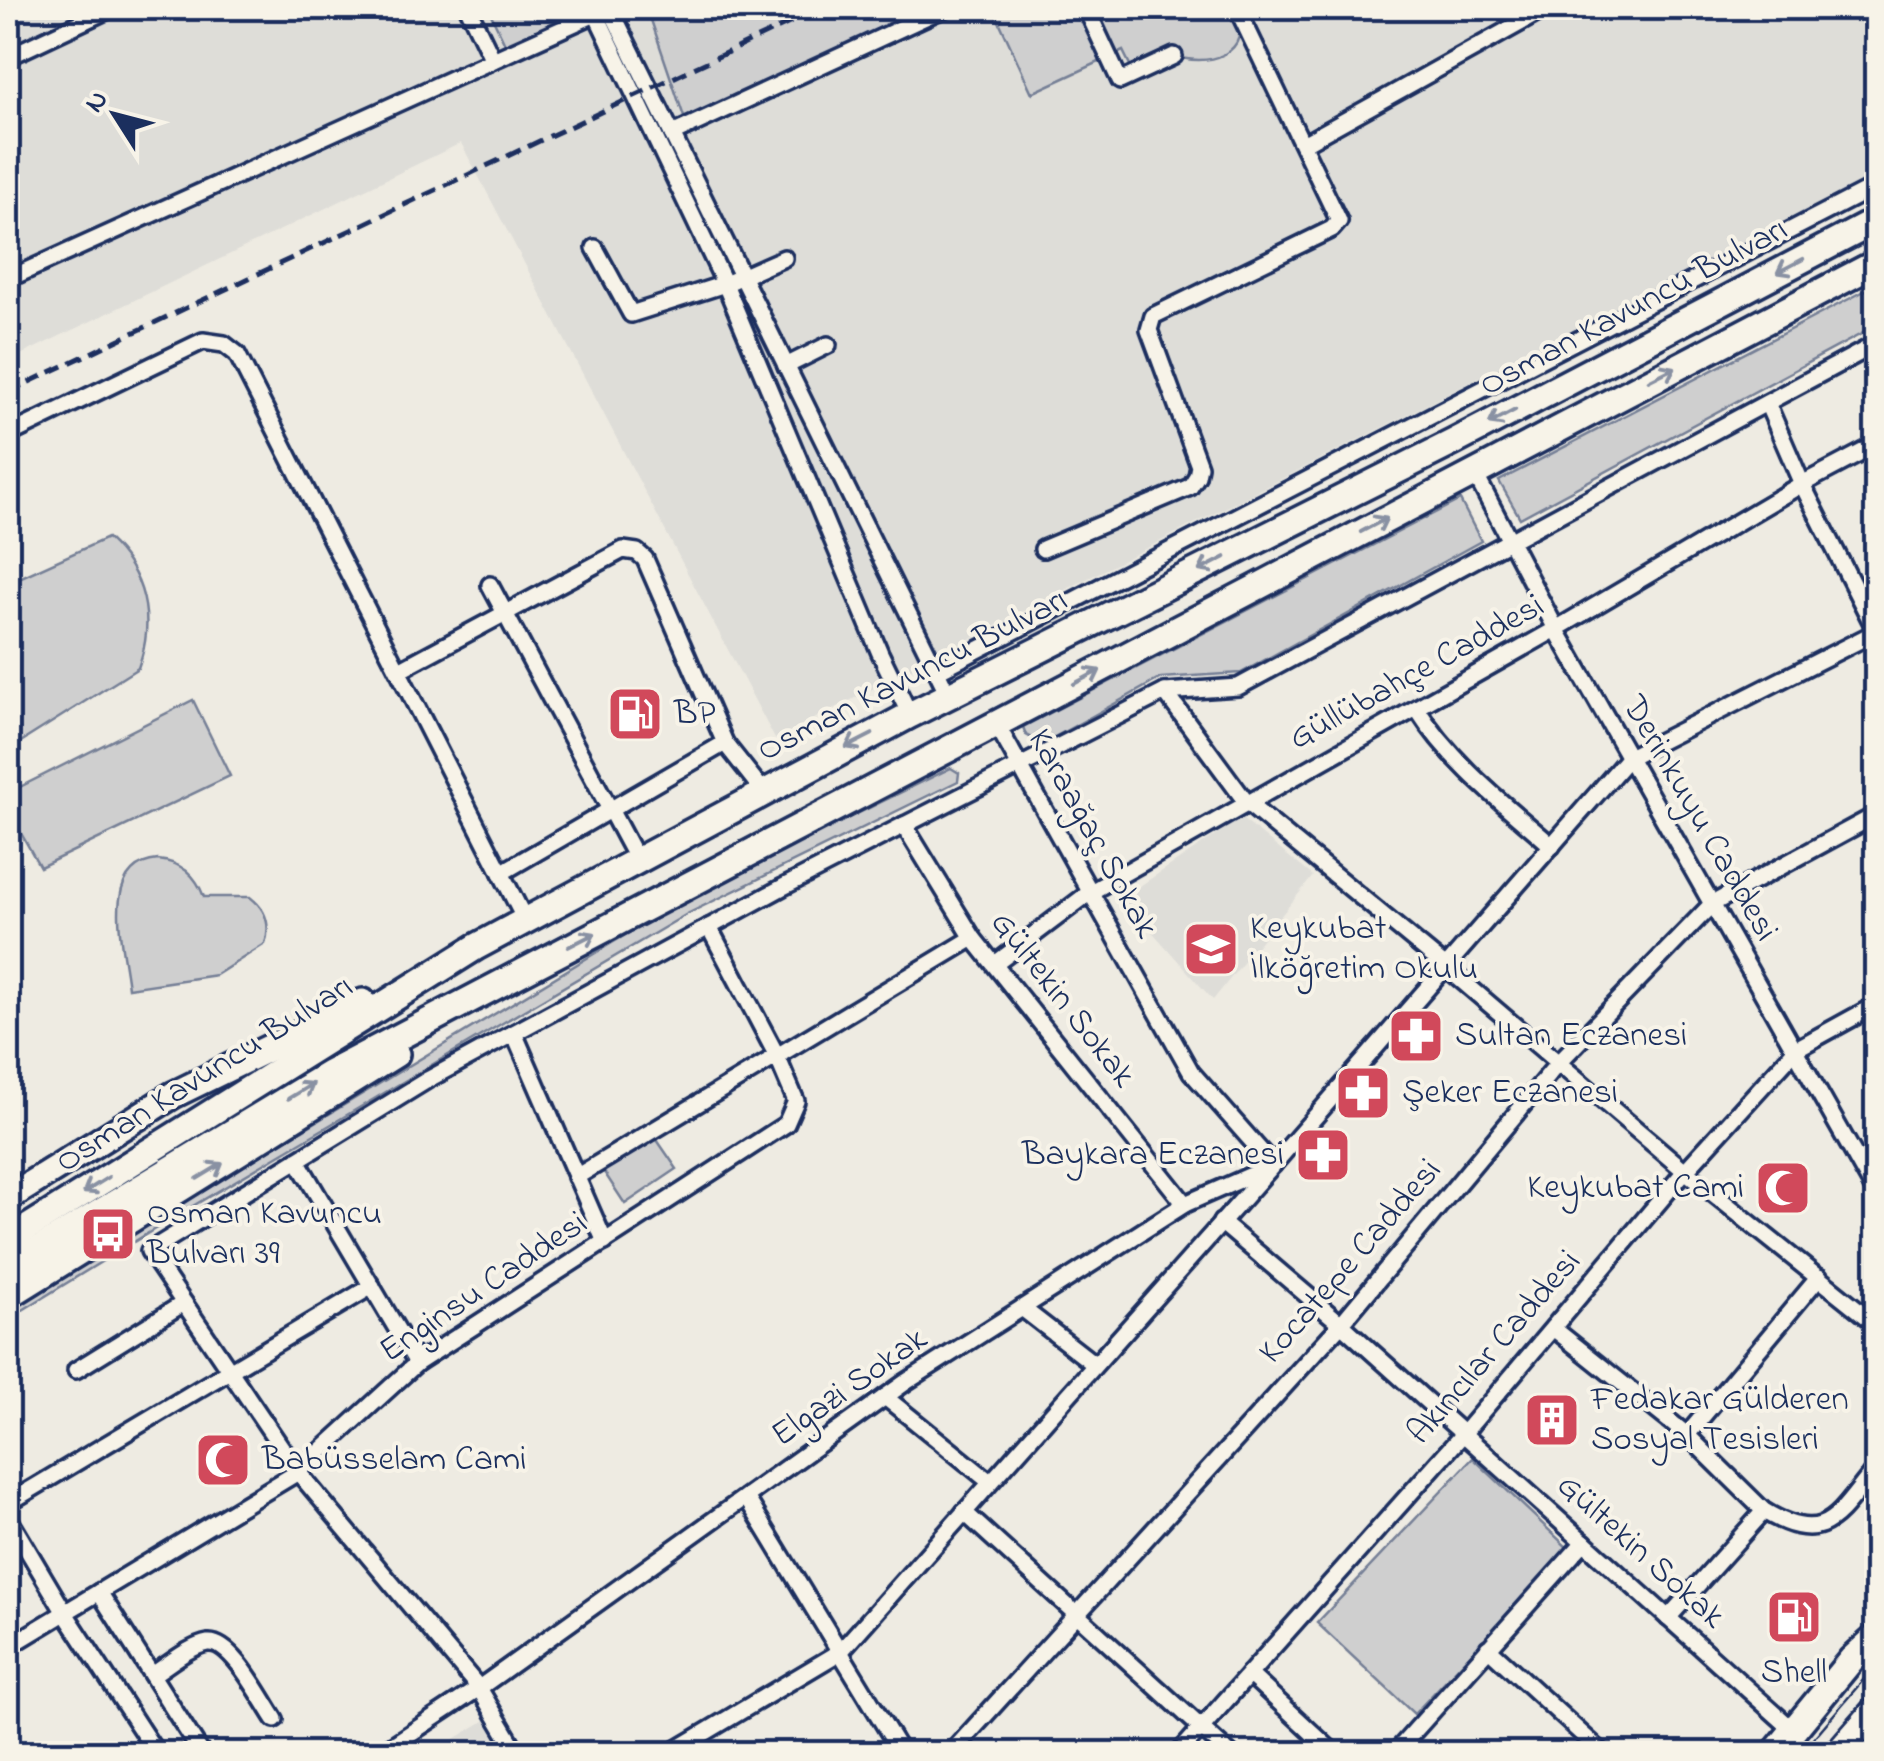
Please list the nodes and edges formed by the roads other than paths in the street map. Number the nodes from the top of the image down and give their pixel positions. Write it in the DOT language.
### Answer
graph roads {
  1 [pos="112,8"];
  2 [pos="468,8"];
  3 [pos="945,8"];
  4 [pos="1086,8"];
  5 [pos="1238,8"];
  6 [pos="1547,8"];
  7 [pos="606,9"];
  8 [pos="1174,56"];
  9 [pos="8,57"];
  10 [pos="487,63"];
  11 [pos="672,134"];
  12 [pos="1304,144"];
  13 [pos="1876,186"];
  14 [pos="1876,221"];
  15 [pos="595,248"];
  16 [pos="784,258"];
  17 [pos="1876,263"];
  18 [pos="742,276"];
  19 [pos="8,279"];
  20 [pos="726,284"];
  21 [pos="1876,344"];
  22 [pos="828,345"];
  23 [pos="786,366"];
  24 [pos="1766,403"];
  25 [pos="8,436"];
  26 [pos="1876,445"];
  27 [pos="1474,472"];
  28 [pos="1802,484"];
  29 [pos="1509,542"];
  30 [pos="1043,549"];
  31 [pos="490,584"];
  32 [pos="505,613"];
  33 [pos="1556,630"];
  34 [pos="1876,631"];
  35 [pos="398,670"];
  36 [pos="937,671"];
  37 [pos="1166,692"];
  38 [pos="949,696"];
  39 [pos="1418,709"];
  40 [pos="910,715"];
  41 [pos="996,725"];
  42 [pos="725,743"];
  43 [pos="1629,757"];
  44 [pos="1019,766"];
  45 [pos="763,791"];
  46 [pos="1246,802"];
  47 [pos="610,809"];
  48 [pos="1876,815"];
  49 [pos="904,825"];
  50 [pos="1552,846"];
  51 [pos="637,860"];
  52 [pos="501,873"];
  53 [pos="1089,893"];
  54 [pos="1712,904"];
  55 [pos="525,920"];
  56 [pos="709,927"];
  57 [pos="974,938"];
  58 [pos="476,947"];
  59 [pos="994,964"];
  60 [pos="1447,968"];
  61 [pos="495,985"];
  62 [pos="1876,1005"];
  63 [pos="514,1033"];
  64 [pos="1796,1049"];
  65 [pos="776,1054"];
  66 [pos="1559,1062"];
  67 [pos="298,1160"];
  68 [pos="1274,1165"];
  69 [pos="1685,1172"];
  70 [pos="576,1177"];
  71 [pos="1876,1193"];
  72 [pos="8,1198"];
  73 [pos="1185,1204"];
  74 [pos="1221,1222"];
  75 [pos="8,1240"];
  76 [pos="604,1242"];
  77 [pos="8,1268"];
  78 [pos="1819,1277"];
  79 [pos="372,1286"];
  80 [pos="8,1296"];
  81 [pos="184,1304"];
  82 [pos="1022,1308"];
  83 [pos="1341,1324"];
  84 [pos="1876,1324"];
  85 [pos="1553,1328"];
  86 [pos="416,1363"];
  87 [pos="1094,1364"];
  88 [pos="228,1369"];
  89 [pos="76,1370"];
  90 [pos="886,1397"];
  91 [pos="1463,1434"];
  92 [pos="1687,1435"];
  93 [pos="1876,1468"];
  94 [pos="298,1472"];
  95 [pos="990,1482"];
  96 [pos="746,1497"];
  97 [pos="8,1503"];
  98 [pos="1764,1511"];
  99 [pos="964,1512"];
  100 [pos="8,1517"];
  101 [pos="1584,1542"];
  102 [pos="99,1592"];
  103 [pos="65,1613"];
  104 [pos="1076,1614"];
  105 [pos="1668,1618"];
  106 [pos="1876,1637"];
  107 [pos="8,1647"];
  108 [pos="1488,1648"];
  109 [pos="840,1652"];
  110 [pos="1249,1674"];
  111 [pos="152,1675"];
  112 [pos="478,1688"];
  113 [pos="1876,1710"];
  114 [pos="275,1719"];
  115 [pos="1201,1727"];
  116 [pos="1793,1730"];
  117 [pos="157,1754"];
  118 [pos="202,1754"];
  119 [pos="379,1754"];
  120 [pos="518,1754"];
  121 [pos="669,1754"];
  122 [pos="902,1754"];
  123 [pos="950,1754"];
  124 [pos="1178,1754"];
  125 [pos="1230,1754"];
  126 [pos="1335,1754"];
  127 [pos="1394,1754"];
  128 [pos="1604,1754"];
  129 [pos="1774,1754"];
  130 [pos="1837,1754"];
  1 -- 9 [label="street"];
  2 -- 10 [label="street"];
  3 -- 11 [label="street"];
  4 -- 8 [label="street"];
  5 -- 12 [label="street"];
  6 -- 12 [label="street"];
  7 -- 10 [label="street"];
  7 -- 11 [label="street"];
  7 -- 20 [label="street"];
  10 -- 19 [label="street"];
  11 -- 18 [label="street"];
  12 -- 30 [label="street"];
  13 -- 36 [label="street"];
  14 -- 38 [label="main road, Osman Kavuncu Bulvarı, one-way"];
  15 -- 20 [label="street"];
  16 -- 18 [label="street"];
  27 -- 17 [label="main road, Osman Kavuncu Bulvarı, one-way"];
  18 -- 20 [label="street"];
  18 -- 23 [label="street"];
  20 -- 40 [label="street"];
  21 -- 24 [label="street"];
  22 -- 23 [label="street"];
  23 -- 36 [label="street"];
  24 -- 28 [label="street"];
  24 -- 29 [label="street"];
  25 -- 35 [label="street"];
  26 -- 28 [label="street, Güllübahçe Caddesi"];
  27 -- 29 [label="street, Derinkuyu Caddesi"];
  41 -- 27 [label="main road, Osman Kavuncu Bulvarı, one-way"];
  28 -- 33 [label="street, Güllübahçe Caddesi"];
  28 -- 34 [label="street"];
  29 -- 33 [label="street, Derinkuyu Caddesi"];
  29 -- 37 [label="street"];
  31 -- 32 [label="street"];
  32 -- 35 [label="street"];
  32 -- 42 [label="street"];
  32 -- 47 [label="street"];
  33 -- 39 [label="street, Güllübahçe Caddesi"];
  33 -- 43 [label="street, Derinkuyu Caddesi"];
  34 -- 43 [label="street"];
  35 -- 52 [label="street"];
  36 -- 38 [label="street"];
  37 -- 44 [label="street"];
  37 -- 46 [label="street"];
  38 -- 40 [label="main road, Osman Kavuncu Bulvarı"];
  39 -- 46 [label="street, Güllübahçe Caddesi"];
  39 -- 50 [label="street"];
  40 -- 45 [label="main road, Osman Kavuncu Bulvarı, one-way"];
  41 -- 44 [label="street, Karaağaç Sokak"];
  61 -- 41 [label="main road, Osman Kavuncu Bulvarı, one-way"];
  42 -- 45 [label="street"];
  42 -- 47 [label="street"];
  43 -- 50 [label="street"];
  43 -- 54 [label="street, Derinkuyu Caddesi"];
  44 -- 49 [label="street"];
  44 -- 53 [label="street, Karaağaç Sokak"];
  45 -- 51 [label="main road, Osman Kavuncu Bulvarı"];
  46 -- 53 [label="street, Güllübahçe Caddesi"];
  46 -- 60 [label="street"];
  47 -- 51 [label="street"];
  47 -- 52 [label="street"];
  48 -- 54 [label="street, Kocatepe Caddesi"];
  49 -- 56 [label="street"];
  49 -- 57 [label="street, Gültekin Sokak"];
  50 -- 60 [label="street"];
  51 -- 55 [label="main road, Osman Kavuncu Bulvarı"];
  52 -- 55 [label="street"];
  53 -- 59 [label="street, Güllübahçe Caddesi"];
  53 -- 68 [label="street, Karaağaç Sokak"];
  54 -- 64 [label="street, Derinkuyu Caddesi"];
  54 -- 66 [label="street, Kocatepe Caddesi"];
  55 -- 58 [label="main road, Osman Kavuncu Bulvarı"];
  56 -- 63 [label="street"];
  56 -- 65 [label="street, Enginsu Caddesi"];
  57 -- 59 [label="street, Gültekin Sokak"];
  57 -- 65 [label="street"];
  58 -- 72 [label="main road"];
  58 -- 75 [label="main road, Osman Kavuncu Bulvarı, one-way"];
  59 -- 73 [label="street, Gültekin Sokak"];
  60 -- 66 [label="street"];
  60 -- 68 [label="street"];
  77 -- 61 [label="main road, Osman Kavuncu Bulvarı, one-way"];
  80 -- 61 [label="main road, one-way"];
  62 -- 64 [label="street, Akıncılar Caddesi"];
  63 -- 67 [label="street"];
  63 -- 70 [label="street"];
  64 -- 69 [label="street, Akıncılar Caddesi"];
  64 -- 71 [label="street, Derinkuyu Caddesi"];
  65 -- 70 [label="street"];
  65 -- 76 [label="street, Enginsu Caddesi"];
  66 -- 69 [label="street"];
  66 -- 83 [label="street, Kocatepe Caddesi"];
  67 -- 79 [label="street"];
  67 -- 81 [label="street"];
  68 -- 73 [label="street, Elgazi Sokak"];
  68 -- 74 [label="street"];
  69 -- 78 [label="street"];
  69 -- 85 [label="street, Akıncılar Caddesi"];
  70 -- 76 [label="street"];
  73 -- 82 [label="street, Elgazi Sokak"];
  74 -- 83 [label="street, Gültekin Sokak"];
  74 -- 87 [label="street"];
  76 -- 86 [label="street, Enginsu Caddesi"];
  78 -- 84 [label="street"];
  78 -- 92 [label="street"];
  79 -- 86 [label="street"];
  79 -- 88 [label="street"];
  81 -- 88 [label="street"];
  81 -- 89 [label="street"];
  82 -- 87 [label="street"];
  82 -- 90 [label="street, Elgazi Sokak"];
  83 -- 91 [label="street, Gültekin Sokak"];
  83 -- 104 [label="street, Kocatepe Caddesi"];
  85 -- 91 [label="street, Akıncılar Caddesi"];
  85 -- 92 [label="street"];
  86 -- 94 [label="street, Enginsu Caddesi"];
  87 -- 95 [label="street"];
  88 -- 94 [label="street"];
  88 -- 97 [label="street"];
  90 -- 95 [label="street"];
  90 -- 96 [label="street, Elgazi Sokak"];
  91 -- 101 [label="street, Gültekin Sokak"];
  91 -- 110 [label="street, Akıncılar Caddesi"];
  92 -- 98 [label="street"];
  93 -- 98 [label="street"];
  94 -- 102 [label="street, Enginsu Caddesi"];
  94 -- 112 [label="street"];
  95 -- 99 [label="street"];
  96 -- 109 [label="street"];
  96 -- 112 [label="street, Elgazi Sokak"];
  98 -- 105 [label="street"];
  99 -- 104 [label="street"];
  99 -- 109 [label="street"];
  100 -- 103 [label="street"];
  101 -- 105 [label="street, Gültekin Sokak"];
  101 -- 108 [label="street"];
  102 -- 103 [label="street, Enginsu Caddesi"];
  102 -- 111 [label="street"];
  103 -- 107 [label="street, Enginsu Caddesi"];
  103 -- 117 [label="street"];
  104 -- 115 [label="street"];
  104 -- 123 [label="street, Kocatepe Caddesi"];
  105 -- 116 [label="street, Gültekin Sokak"];
  106 -- 116 [label="main road"];
  108 -- 127 [label="street"];
  108 -- 128 [label="street"];
  109 -- 121 [label="street"];
  109 -- 122 [label="street"];
  110 -- 115 [label="street, Akıncılar Caddesi"];
  110 -- 126 [label="street"];
  111 -- 114 [label="street"];
  111 -- 118 [label="street"];
  112 -- 119 [label="street, Elgazi Sokak"];
  112 -- 120 [label="street"];
  113 -- 130 [label="main road"];
  115 -- 124 [label="street, Akıncılar Caddesi"];
  115 -- 125 [label="street"];
  116 -- 129 [label="main road"];
}
